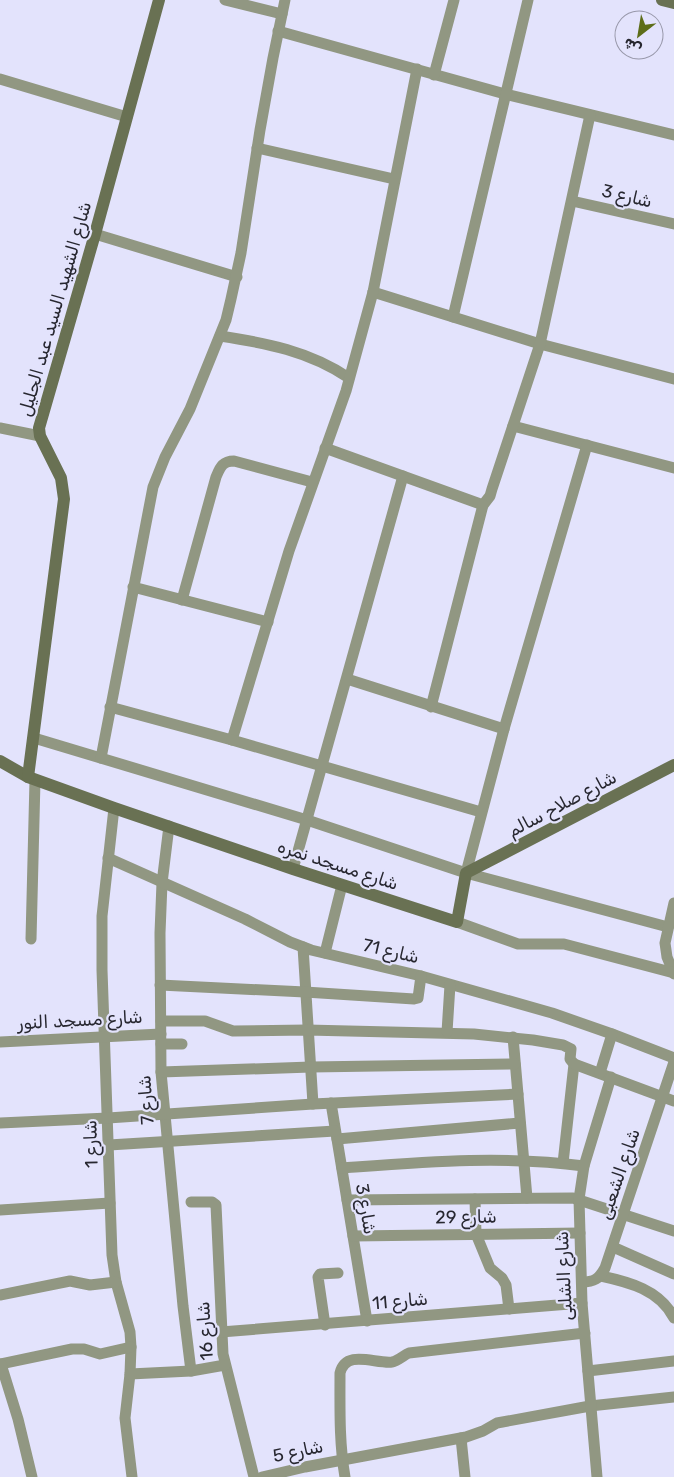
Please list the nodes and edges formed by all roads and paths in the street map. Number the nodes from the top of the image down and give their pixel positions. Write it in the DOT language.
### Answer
graph roads {
  1 [pos="159,0"];
  2 [pos="225,0"];
  3 [pos="286,0"];
  4 [pos="454,0"];
  5 [pos="528,0"];
  6 [pos="662,0"];
  7 [pos="674,3"];
  8 [pos="282,14"];
  9 [pos="278,31"];
  10 [pos="417,69"];
  11 [pos="434,74"];
  12 [pos="0,79"];
  13 [pos="504,94"];
  14 [pos="590,115"];
  15 [pos="127,117"];
  16 [pos="674,135"];
  17 [pos="257,148"];
  18 [pos="394,179"];
  19 [pos="572,201"];
  20 [pos="674,224"];
  21 [pos="95,234"];
  22 [pos="237,278"];
  23 [pos="372,292"];
  24 [pos="453,317"];
  25 [pos="220,336"];
  26 [pos="540,344"];
  27 [pos="349,378"];
  28 [pos="674,379"];
  29 [pos="513,426"];
  30 [pos="0,428"];
  31 [pos="40,436"];
  32 [pos="587,445"];
  33 [pos="325,448"];
  34 [pos="674,468"];
  35 [pos="403,476"];
  36 [pos="312,482"];
  37 [pos="483,505"];
  38 [pos="133,588"];
  39 [pos="182,600"];
  40 [pos="268,622"];
  41 [pos="347,679"];
  42 [pos="110,707"];
  43 [pos="431,707"];
  44 [pos="504,729"];
  45 [pos="34,738"];
  46 [pos="232,740"];
  47 [pos="101,758"];
  48 [pos="0,761"];
  49 [pos="674,765"];
  50 [pos="322,766"];
  51 [pos="32,779"];
  52 [pos="114,808"];
  53 [pos="481,812"];
  54 [pos="307,820"];
  55 [pos="169,826"];
  56 [pos="108,858"];
  57 [pos="293,869"];
  58 [pos="466,873"];
  59 [pos="162,883"];
  60 [pos="342,884"];
  61 [pos="674,903"];
  62 [pos="457,922"];
  63 [pos="668,927"];
  64 [pos="31,938"];
  65 [pos="670,944"];
  66 [pos="303,947"];
  67 [pos="325,953"];
  68 [pos="674,973"];
  69 [pos="421,976"];
  70 [pos="450,985"];
  71 [pos="160,986"];
  72 [pos="305,992"];
  73 [pos="161,1021"];
  74 [pos="307,1030"];
  75 [pos="447,1032"];
  76 [pos="612,1034"];
  77 [pos="105,1037"];
  78 [pos="513,1037"];
  79 [pos="161,1039"];
  80 [pos="0,1042"];
  81 [pos="182,1044"];
  82 [pos="674,1058"];
  83 [pos="674,1062"];
  84 [pos="515,1064"];
  85 [pos="574,1064"];
  86 [pos="311,1067"];
  87 [pos="161,1072"];
  88 [pos="600,1073"];
  89 [pos="611,1077"];
  90 [pos="518,1094"];
  91 [pos="669,1099"];
  92 [pos="331,1103"];
  93 [pos="313,1104"];
  94 [pos="164,1115"];
  95 [pos="108,1118"];
  96 [pos="0,1123"];
  97 [pos="520,1123"];
  98 [pos="336,1135"];
  99 [pos="166,1142"];
  100 [pos="108,1145"];
  101 [pos="524,1160"];
  102 [pos="563,1164"];
  103 [pos="584,1166"];
  104 [pos="342,1168"];
  105 [pos="527,1198"];
  106 [pos="475,1199"];
  107 [pos="579,1199"];
  108 [pos="347,1200"];
  109 [pos="191,1202"];
  110 [pos="110,1203"];
  111 [pos="0,1210"];
  112 [pos="624,1214"];
  113 [pos="674,1231"];
  114 [pos="580,1233"];
  115 [pos="476,1234"];
  116 [pos="353,1236"];
  117 [pos="613,1248"];
  118 [pos="338,1273"];
  119 [pos="674,1274"];
  120 [pos="601,1276"];
  121 [pos="116,1282"];
  122 [pos="582,1282"];
  123 [pos="0,1295"];
  124 [pos="582,1303"];
  125 [pos="509,1309"];
  126 [pos="674,1318"];
  127 [pos="367,1321"];
  128 [pos="325,1325"];
  129 [pos="221,1332"];
  130 [pos="585,1333"];
  131 [pos="131,1347"];
  132 [pos="674,1361"];
  133 [pos="1,1364"];
  134 [pos="225,1365"];
  135 [pos="191,1371"];
  136 [pos="588,1371"];
  137 [pos="130,1374"];
  138 [pos="674,1397"];
  139 [pos="590,1406"];
  140 [pos="461,1438"];
  141 [pos="342,1460"];
  142 [pos="32,1477"];
  143 [pos="132,1477"];
  144 [pos="254,1477"];
  145 [pos="262,1477"];
  146 [pos="345,1477"];
  147 [pos="465,1477"];
  148 [pos="597,1477"];
  1 -- 15 [label="street, شارع الشهيد السيد عبد الجليل"];
  2 -- 8 [label="street"];
  3 -- 8 [label="street"];
  4 -- 11 [label="street"];
  5 -- 13 [label="street"];
  6 -- 7 [label="street"];
  8 -- 9 [label="street"];
  9 -- 10 [label="street"];
  9 -- 17 [label="street"];
  10 -- 11 [label="street"];
  10 -- 18 [label="street"];
  11 -- 13 [label="street"];
  12 -- 15 [label="street"];
  13 -- 14 [label="street"];
  13 -- 24 [label="street"];
  14 -- 16 [label="street"];
  14 -- 19 [label="street"];
  15 -- 21 [label="street, شارع الشهيد السيد عبد الجليل"];
  17 -- 18 [label="street"];
  17 -- 22 [label="street"];
  18 -- 23 [label="street"];
  19 -- 20 [label="street, شارع 3"];
  19 -- 26 [label="street"];
  21 -- 22 [label="street"];
  21 -- 31 [label="street, شارع الشهيد السيد عبد الجليل"];
  22 -- 25 [label="street"];
  23 -- 24 [label="street"];
  23 -- 27 [label="street"];
  24 -- 26 [label="street"];
  25 -- 27 [label="street"];
  25 -- 38 [label="street"];
  26 -- 28 [label="street"];
  26 -- 29 [label="street"];
  27 -- 33 [label="street"];
  29 -- 32 [label="street"];
  29 -- 37 [label="street"];
  30 -- 31 [label="street"];
  31 -- 45 [label="street, شارع الشهيد السيد عبد الجليل"];
  32 -- 34 [label="street"];
  32 -- 44 [label="street"];
  33 -- 35 [label="street"];
  33 -- 36 [label="street"];
  35 -- 37 [label="street"];
  35 -- 41 [label="street"];
  36 -- 39 [label="street"];
  36 -- 40 [label="street"];
  37 -- 43 [label="street"];
  38 -- 39 [label="street"];
  38 -- 42 [label="street"];
  39 -- 40 [label="street"];
  40 -- 46 [label="street"];
  41 -- 43 [label="street"];
  41 -- 50 [label="street"];
  42 -- 46 [label="street"];
  42 -- 47 [label="street"];
  43 -- 44 [label="street"];
  44 -- 53 [label="street"];
  45 -- 47 [label="street"];
  45 -- 51 [label="street, شارع الشهيد السيد عبد الجليل"];
  46 -- 50 [label="street"];
  47 -- 54 [label="street"];
  48 -- 51 [label="street, شارع مسجد نمره"];
  49 -- 58 [label="street, شارع صلاح سالم"];
  50 -- 53 [label="street"];
  50 -- 54 [label="street"];
  51 -- 52 [label="street, شارع مسجد نمره"];
  51 -- 64 [label="street"];
  52 -- 55 [label="street, شارع مسجد نمره"];
  52 -- 56 [label="street, شارع 1"];
  53 -- 58 [label="street"];
  54 -- 57 [label="street"];
  54 -- 58 [label="street"];
  55 -- 57 [label="street, شارع مسجد نمره"];
  55 -- 59 [label="street, شارع 7"];
  56 -- 59 [label="street, شارع 71"];
  56 -- 77 [label="street, شارع 1"];
  57 -- 60 [label="street, شارع مسجد نمره"];
  58 -- 62 [label="street"];
  58 -- 63 [label="street"];
  59 -- 66 [label="street, شارع 71"];
  59 -- 71 [label="street, شارع 7"];
  60 -- 62 [label="street, شارع مسجد نمره"];
  60 -- 67 [label="street"];
  61 -- 63 [label="street"];
  62 -- 68 [label="street, شارع مسجد نمره"];
  63 -- 65 [label="street"];
  65 -- 68 [label="street"];
  66 -- 67 [label="street, شارع 71"];
  66 -- 72 [label="street"];
  67 -- 69 [label="street, شارع 71"];
  69 -- 70 [label="street, شارع 71"];
  69 -- 72 [label="street"];
  70 -- 75 [label="street"];
  70 -- 76 [label="street, شارع 71"];
  71 -- 72 [label="street"];
  71 -- 73 [label="street, شارع 7"];
  72 -- 74 [label="street"];
  73 -- 74 [label="street"];
  73 -- 79 [label="street, شارع 7"];
  74 -- 75 [label="street"];
  74 -- 86 [label="street"];
  75 -- 78 [label="street"];
  76 -- 82 [label="street, شارع 71"];
  76 -- 88 [label="street"];
  77 -- 79 [label="street, شارع مسجد النور"];
  77 -- 80 [label="street, شارع مسجد النور"];
  77 -- 95 [label="street, شارع 1"];
  78 -- 84 [label="street"];
  78 -- 85 [label="street"];
  79 -- 81 [label="street, شارع مسجد النور"];
  79 -- 87 [label="street, شارع 7"];
  83 -- 91 [label="street, شارع الشعبى"];
  84 -- 86 [label="street"];
  84 -- 90 [label="street"];
  85 -- 88 [label="street"];
  85 -- 102 [label="street"];
  86 -- 87 [label="street"];
  86 -- 93 [label="street"];
  87 -- 94 [label="street, شارع 7"];
  88 -- 89 [label="street"];
  89 -- 91 [label="street"];
  89 -- 103 [label="street, شارع الشلبى"];
  90 -- 92 [label="street"];
  90 -- 97 [label="street"];
  91 -- 112 [label="street, شارع الشعبى"];
  92 -- 93 [label="street"];
  92 -- 98 [label="street, شارع 3"];
  93 -- 94 [label="street"];
  94 -- 95 [label="street"];
  94 -- 99 [label="street, شارع 7"];
  95 -- 96 [label="street"];
  95 -- 100 [label="street, شارع 1"];
  97 -- 98 [label="street"];
  97 -- 101 [label="street"];
  98 -- 99 [label="street"];
  98 -- 104 [label="street, شارع 3"];
  99 -- 100 [label="street"];
  99 -- 135 [label="street, شارع 7"];
  100 -- 110 [label="street, شارع 1"];
  101 -- 102 [label="street"];
  101 -- 104 [label="street"];
  101 -- 105 [label="street"];
  102 -- 103 [label="street"];
  103 -- 107 [label="street, شارع الشلبى"];
  104 -- 108 [label="street, شارع 3"];
  105 -- 106 [label="street"];
  105 -- 107 [label="street"];
  106 -- 108 [label="street"];
  106 -- 115 [label="street"];
  107 -- 112 [label="street"];
  107 -- 114 [label="street, شارع الشلبى"];
  108 -- 116 [label="street, شارع 3"];
  109 -- 129 [label="street, شارع 16"];
  110 -- 111 [label="street"];
  110 -- 121 [label="street, شارع 1"];
  112 -- 113 [label="street"];
  112 -- 117 [label="street, شارع الشعبى"];
  114 -- 115 [label="street, شارع 29"];
  114 -- 122 [label="street, شارع الشلبى"];
  115 -- 116 [label="street, شارع 29"];
  115 -- 125 [label="street"];
  116 -- 127 [label="street, شارع 3"];
  117 -- 119 [label="street"];
  117 -- 120 [label="street, شارع الشعبى"];
  118 -- 128 [label="street"];
  120 -- 122 [label="street"];
  120 -- 126 [label="street"];
  121 -- 123 [label="street"];
  121 -- 131 [label="street, شارع 1"];
  122 -- 124 [label="street, شارع الشلبى"];
  124 -- 125 [label="street, شارع 11"];
  124 -- 130 [label="street, شارع الشلبى"];
  125 -- 127 [label="street, شارع 11"];
  127 -- 128 [label="street, شارع 11"];
  128 -- 129 [label="street, شارع 11"];
  129 -- 134 [label="street, شارع 16"];
  130 -- 136 [label="street, شارع الشلبى"];
  130 -- 141 [label="street"];
  131 -- 133 [label="street"];
  131 -- 137 [label="street, شارع 1"];
  132 -- 136 [label="street"];
  133 -- 142 [label="street"];
  134 -- 135 [label="street"];
  134 -- 144 [label="street, شارع 16"];
  135 -- 137 [label="street"];
  136 -- 139 [label="street, شارع الشلبى"];
  137 -- 143 [label="street, شارع 1"];
  138 -- 139 [label="street, شارع 5"];
  139 -- 140 [label="street, شارع 5"];
  139 -- 148 [label="street, شارع الشلبى"];
  140 -- 141 [label="street, شارع 5"];
  140 -- 147 [label="street"];
  141 -- 145 [label="street, شارع 5"];
  141 -- 146 [label="street"];
}
